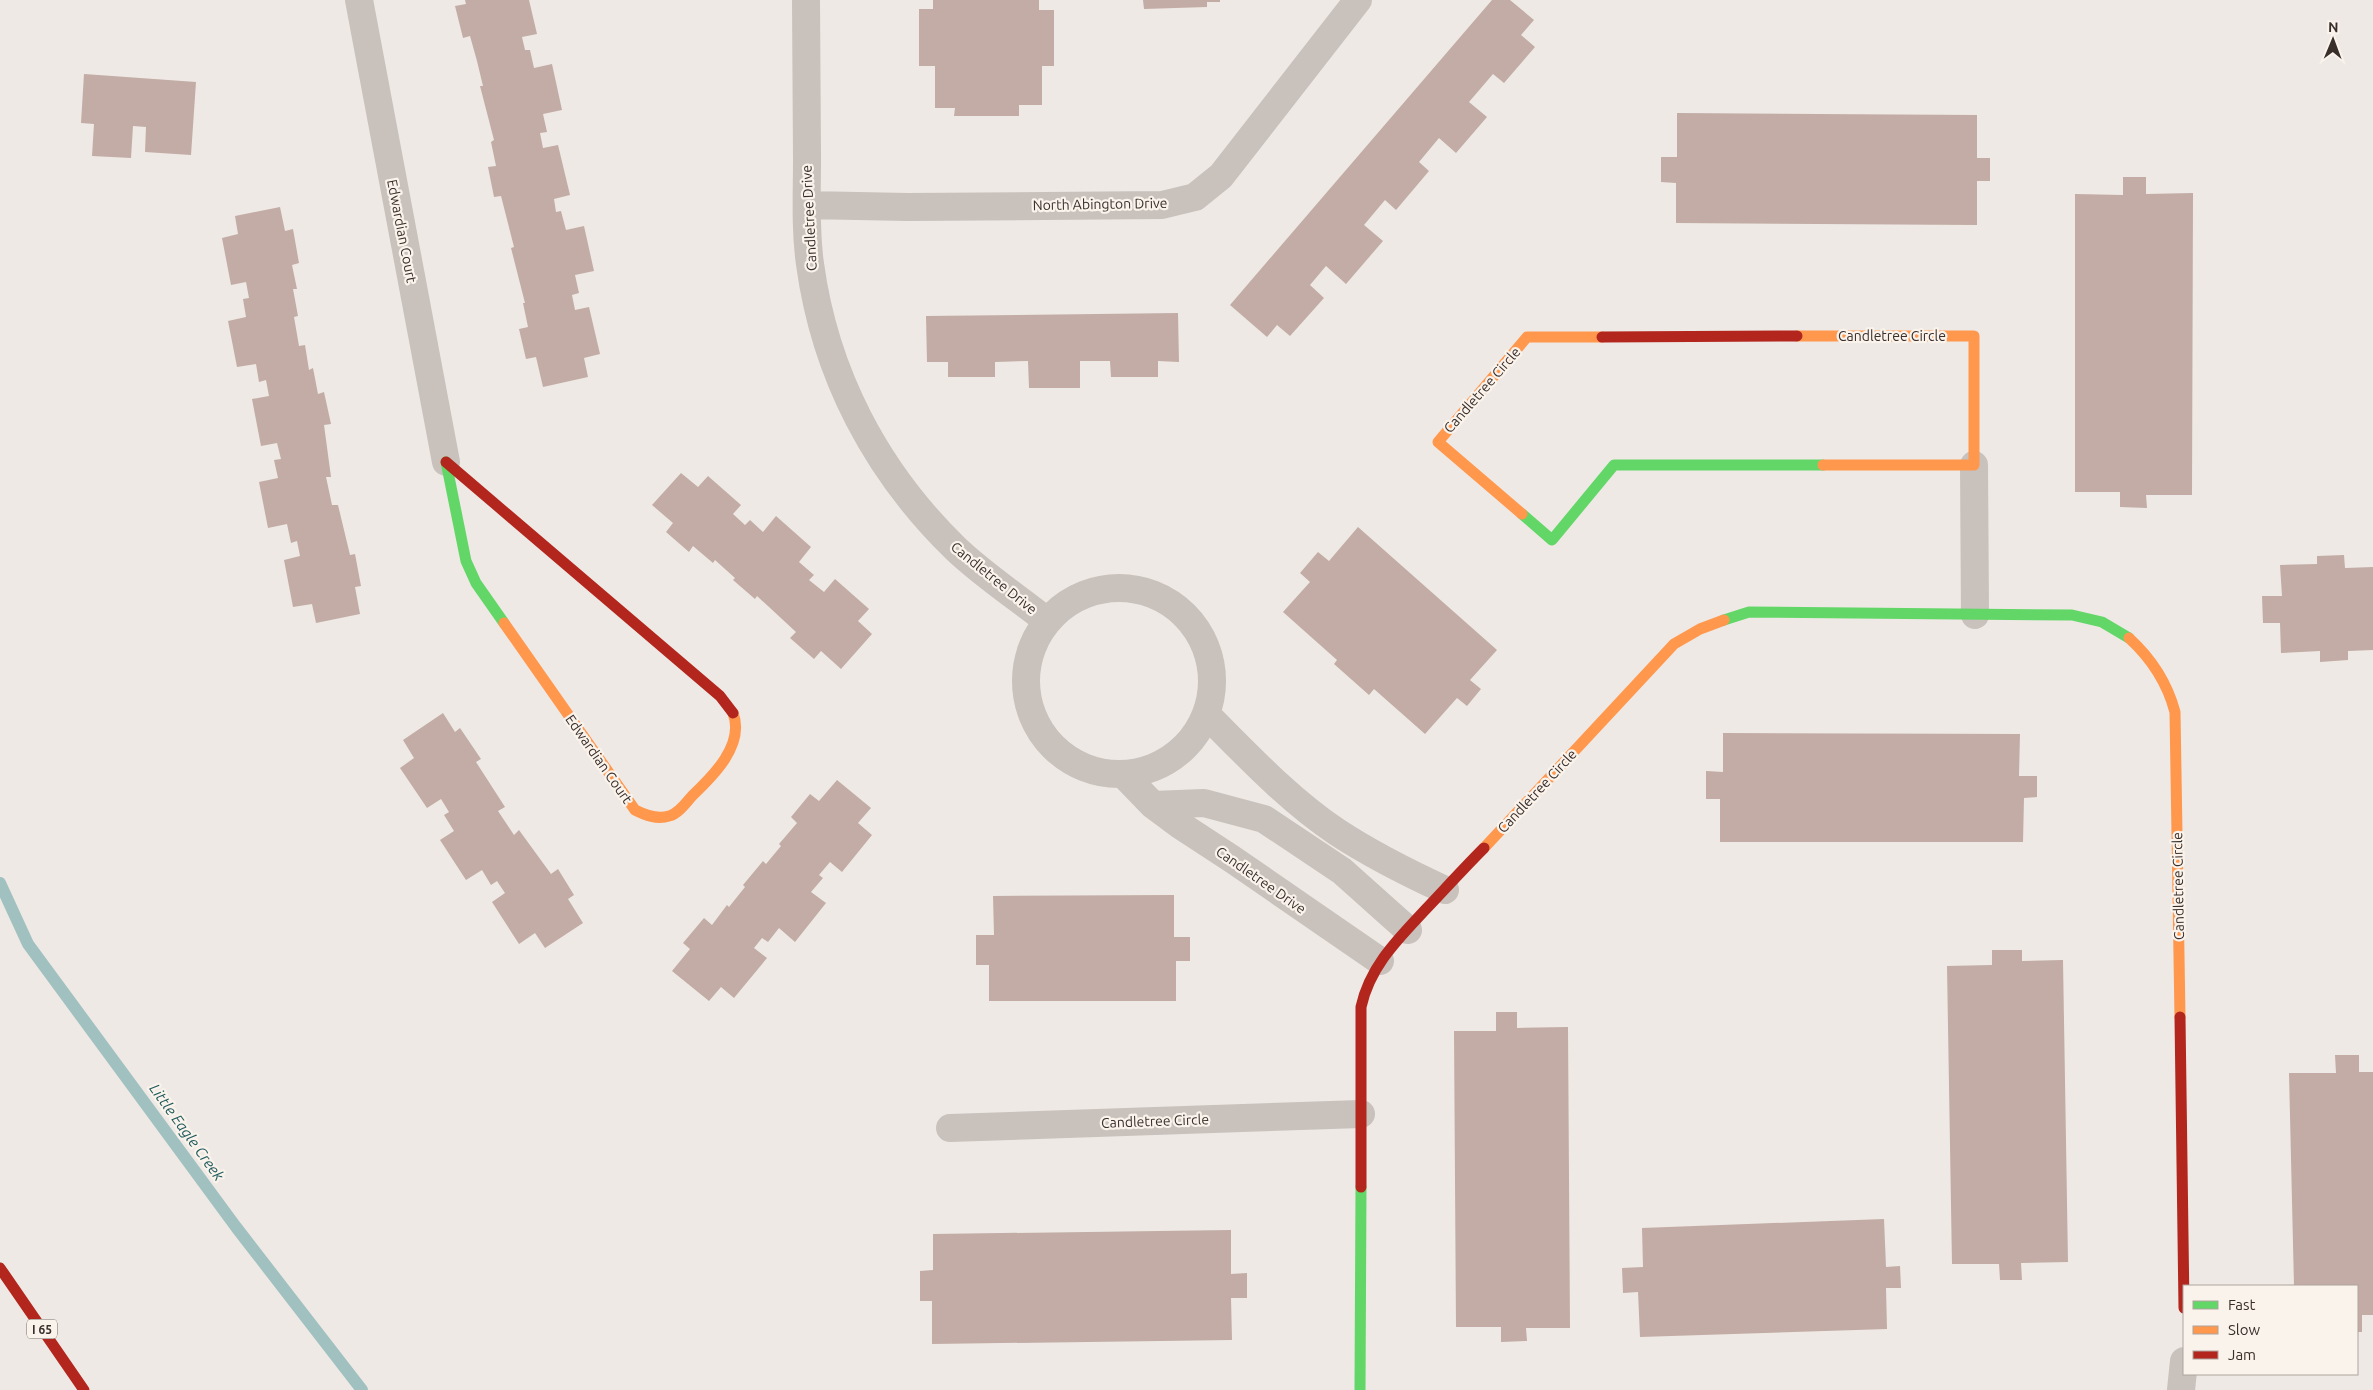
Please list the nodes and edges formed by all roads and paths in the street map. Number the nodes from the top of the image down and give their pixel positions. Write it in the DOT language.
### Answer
graph roads {
  1 [pos="359,0"];
  2 [pos="806,0"];
  3 [pos="1358,0"];
  4 [pos="807,205"];
  5 [pos="446,462"];
  6 [pos="1974,465"];
  7 [pos="1975,615"];
  8 [pos="1047,621"];
  9 [pos="1206,714"];
  10 [pos="1124,775"];
  11 [pos="1153,805"];
  12 [pos="1445,890"];
  13 [pos="1408,930"];
  14 [pos="1380,961"];
  15 [pos="1361,1114"];
  16 [pos="950,1128"];
  17 [pos="0,1268"];
  18 [pos="2184,1285"];
  19 [pos="2183,1371"];
  20 [pos="84,1390"];
  21 [pos="1360,1390"];
  22 [pos="2181,1390"];
  1 -- 5 [label="street, Edwardian Court"];
  2 -- 4 [label="street, Candletree Drive"];
  3 -- 4 [label="street, North Abington Drive"];
  4 -- 8 [label="street, Candletree Drive"];
  5 -- 5 [label="main road, Edwardian Court"];
  6 -- 6 [label="main road, Candletree Circle"];
  6 -- 7 [label="street, Candletree Circle"];
  7 -- 12 [label="main road, Candletree Circle"];
  7 -- 18 [label="main road, Candletree Circle"];
  8 -- 9 [label="street, Candletree Drive"];
  8 -- 10 [label="street, Candletree Drive"];
  9 -- 10 [label="street, Candletree Drive"];
  9 -- 12 [label="street"];
  10 -- 11 [label="street, Candletree Drive"];
  11 -- 13 [label="street"];
  11 -- 14 [label="street, Candletree Drive"];
  12 -- 13 [label="main road, Candletree Circle"];
  13 -- 14 [label="main road, Candletree Circle"];
  14 -- 15 [label="main road, Candletree Circle"];
  15 -- 16 [label="street, Candletree Circle"];
  15 -- 21 [label="main road, Candletree Circle"];
  17 -- 20 [label="main road, I 65"];
  19 -- 22 [label="street"];
}
